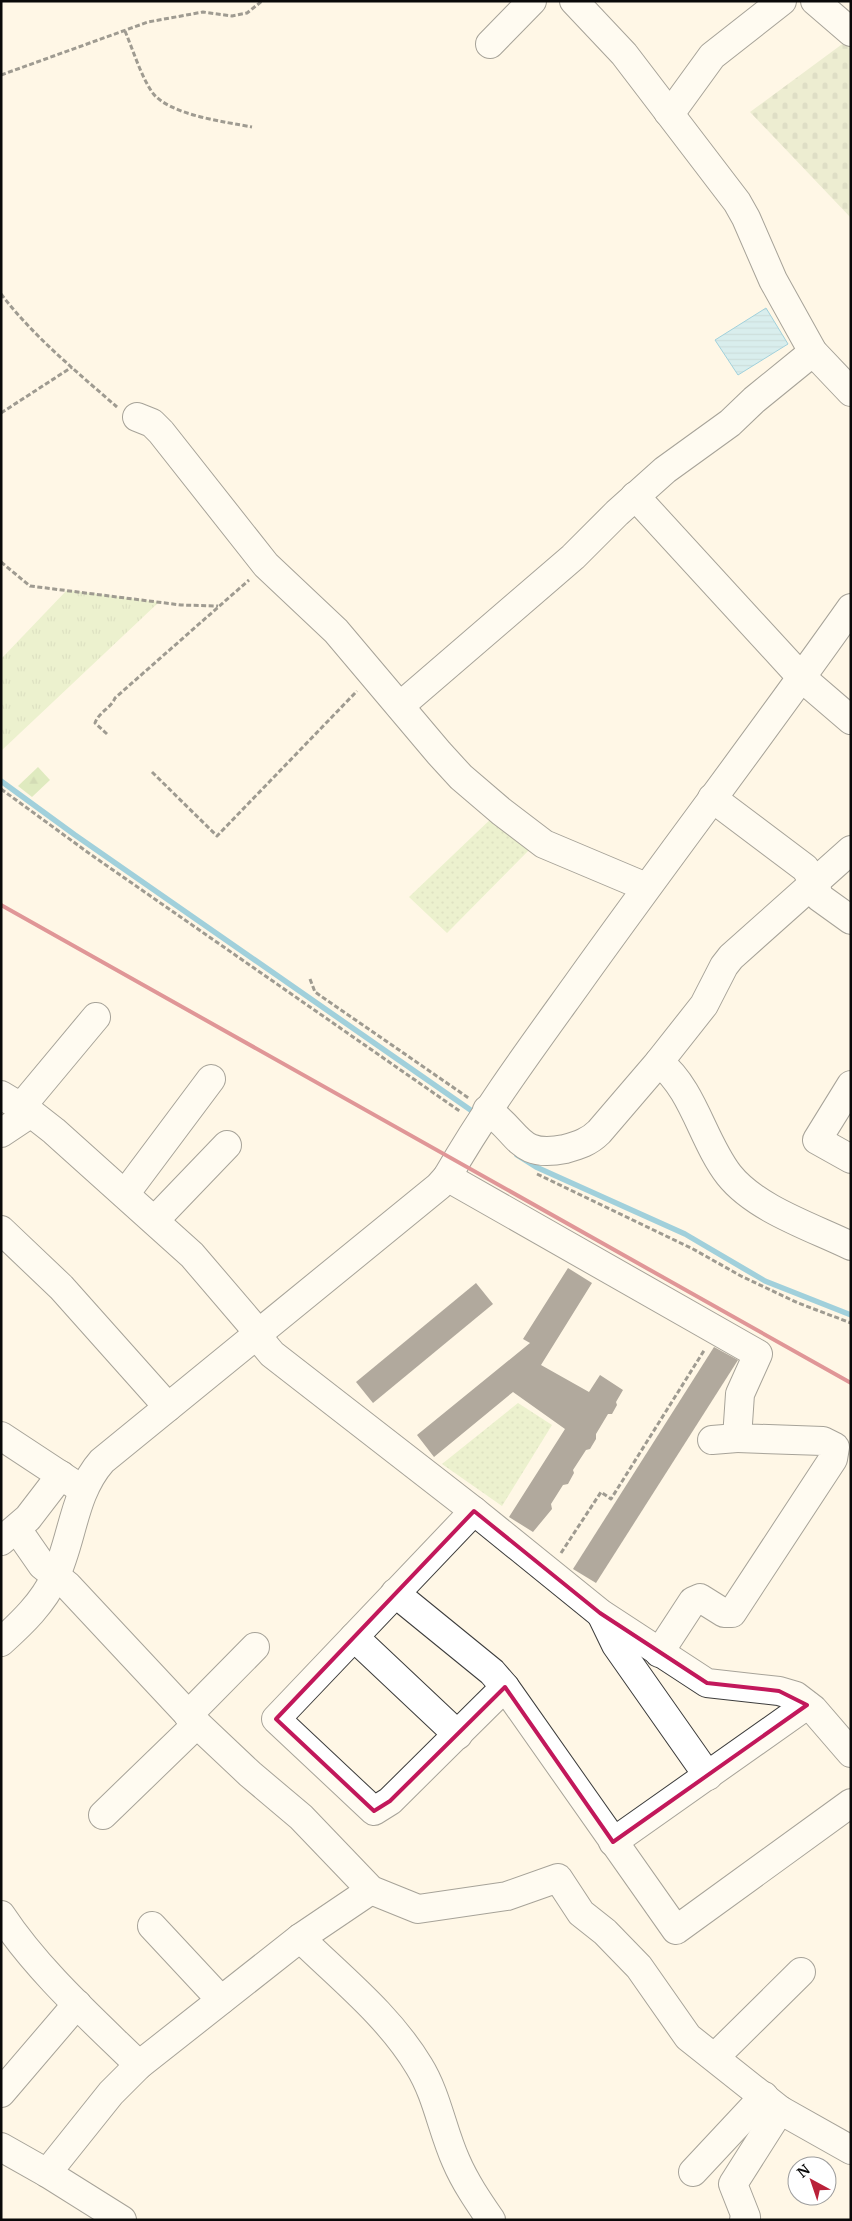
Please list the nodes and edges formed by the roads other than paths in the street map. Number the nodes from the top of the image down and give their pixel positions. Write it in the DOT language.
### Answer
graph roads {
  1 [pos="532,1"];
  2 [pos="574,1"];
  3 [pos="782,1"];
  4 [pos="815,1"];
  5 [pos="851,32"];
  6 [pos="490,44"];
  7 [pos="668,112"];
  8 [pos="813,352"];
  9 [pos="851,392"];
  10 [pos="137,417"];
  11 [pos="635,496"];
  12 [pos="851,608"];
  13 [pos="802,678"];
  14 [pos="400,706"];
  15 [pos="851,720"];
  16 [pos="712,798"];
  17 [pos="851,850"];
  18 [pos="815,883"];
  19 [pos="646,887"];
  20 [pos="851,920"];
  21 [pos="96,1017"];
  22 [pos="659,1062"];
  23 [pos="211,1079"];
  24 [pos="851,1085"];
  25 [pos="18,1105"];
  26 [pos="483,1117"];
  27 [pos="1,1133"];
  28 [pos="227,1144"];
  29 [pos="851,1159"];
  30 [pos="447,1177"];
  31 [pos="125,1194"];
  32 [pos="155,1220"];
  33 [pos="1,1230"];
  34 [pos="851,1246"];
  35 [pos="256,1336"];
  36 [pos="168,1407"];
  37 [pos="1,1436"];
  38 [pos="72,1483"];
  39 [pos="474,1511"];
  40 [pos="9,1535"];
  41 [pos="56,1576"];
  42 [pos="395,1593"];
  43 [pos="600,1613"];
  44 [pos="354,1637"];
  45 [pos="1,1642"];
  46 [pos="255,1647"];
  47 [pos="659,1652"];
  48 [pos="505,1687"];
  49 [pos="807,1705"];
  50 [pos="192,1720"];
  51 [pos="458,1735"];
  52 [pos="851,1753"];
  53 [pos="708,1776"];
  54 [pos="851,1804"];
  55 [pos="103,1815"];
  56 [pos="613,1842"];
  57 [pos="371,1890"];
  58 [pos="1,1915"];
  59 [pos="152,1926"];
  60 [pos="300,1938"];
  61 [pos="801,1972"];
  62 [pos="220,2000"];
  63 [pos="77,2004"];
  64 [pos="715,2058"];
  65 [pos="139,2064"];
  66 [pos="1,2093"];
  67 [pos="772,2103"];
  68 [pos="1,2147"];
  69 [pos="851,2150"];
  70 [pos="47,2172"];
  71 [pos="693,2172"];
  72 [pos="122,2220"];
  73 [pos="491,2220"];
  74 [pos="744,2220"];
  1 -- 6 [label="street"];
  2 -- 7 [label="street"];
  3 -- 7 [label="street"];
  4 -- 5 [label="street"];
  7 -- 8 [label="street"];
  8 -- 9 [label="street"];
  8 -- 11 [label="street"];
  10 -- 14 [label="street"];
  11 -- 13 [label="street"];
  11 -- 14 [label="street"];
  12 -- 13 [label="street"];
  13 -- 15 [label="street"];
  13 -- 16 [label="street"];
  14 -- 19 [label="street"];
  16 -- 18 [label="street"];
  16 -- 19 [label="street"];
  17 -- 18 [label="street"];
  18 -- 20 [label="street"];
  18 -- 22 [label="street"];
  19 -- 26 [label="street"];
  21 -- 25 [label="street"];
  22 -- 26 [label="street"];
  22 -- 34 [label="street"];
  23 -- 31 [label="street"];
  24 -- 29 [label="street"];
  25 -- 27 [label="street"];
  25 -- 31 [label="street"];
  26 -- 30 [label="street"];
  28 -- 32 [label="street"];
  30 -- 35 [label="street"];
  30 -- 47 [label="street"];
  31 -- 32 [label="street"];
  32 -- 35 [label="street"];
  33 -- 36 [label="street"];
  35 -- 36 [label="street"];
  35 -- 39 [label="street"];
  36 -- 38 [label="street"];
  37 -- 38 [label="street"];
  38 -- 40 [label="street"];
  38 -- 41 [label="street"];
  39 -- 42 [label="street"];
  39 -- 43 [label="street"];
  40 -- 41 [label="street"];
  41 -- 45 [label="street"];
  41 -- 50 [label="street"];
  42 -- 44 [label="street"];
  42 -- 48 [label="street"];
  43 -- 47 [label="street"];
  43 -- 53 [label="street"];
  44 -- 51 [label="street"];
  44 -- 51 [label="street"];
  46 -- 50 [label="street"];
  47 -- 49 [label="street"];
  48 -- 51 [label="street"];
  48 -- 56 [label="street"];
  49 -- 52 [label="street"];
  49 -- 53 [label="street"];
  50 -- 55 [label="street"];
  50 -- 57 [label="street"];
  53 -- 56 [label="street"];
  54 -- 56 [label="street"];
  57 -- 60 [label="street"];
  57 -- 64 [label="street"];
  58 -- 63 [label="street"];
  59 -- 62 [label="street"];
  60 -- 62 [label="street"];
  60 -- 73 [label="street"];
  61 -- 64 [label="street"];
  62 -- 65 [label="street"];
  63 -- 65 [label="street"];
  63 -- 66 [label="street"];
  64 -- 67 [label="street"];
  65 -- 70 [label="street"];
  67 -- 69 [label="street"];
  67 -- 71 [label="street"];
  67 -- 74 [label="street"];
  68 -- 70 [label="street"];
  70 -- 72 [label="street"];
}
